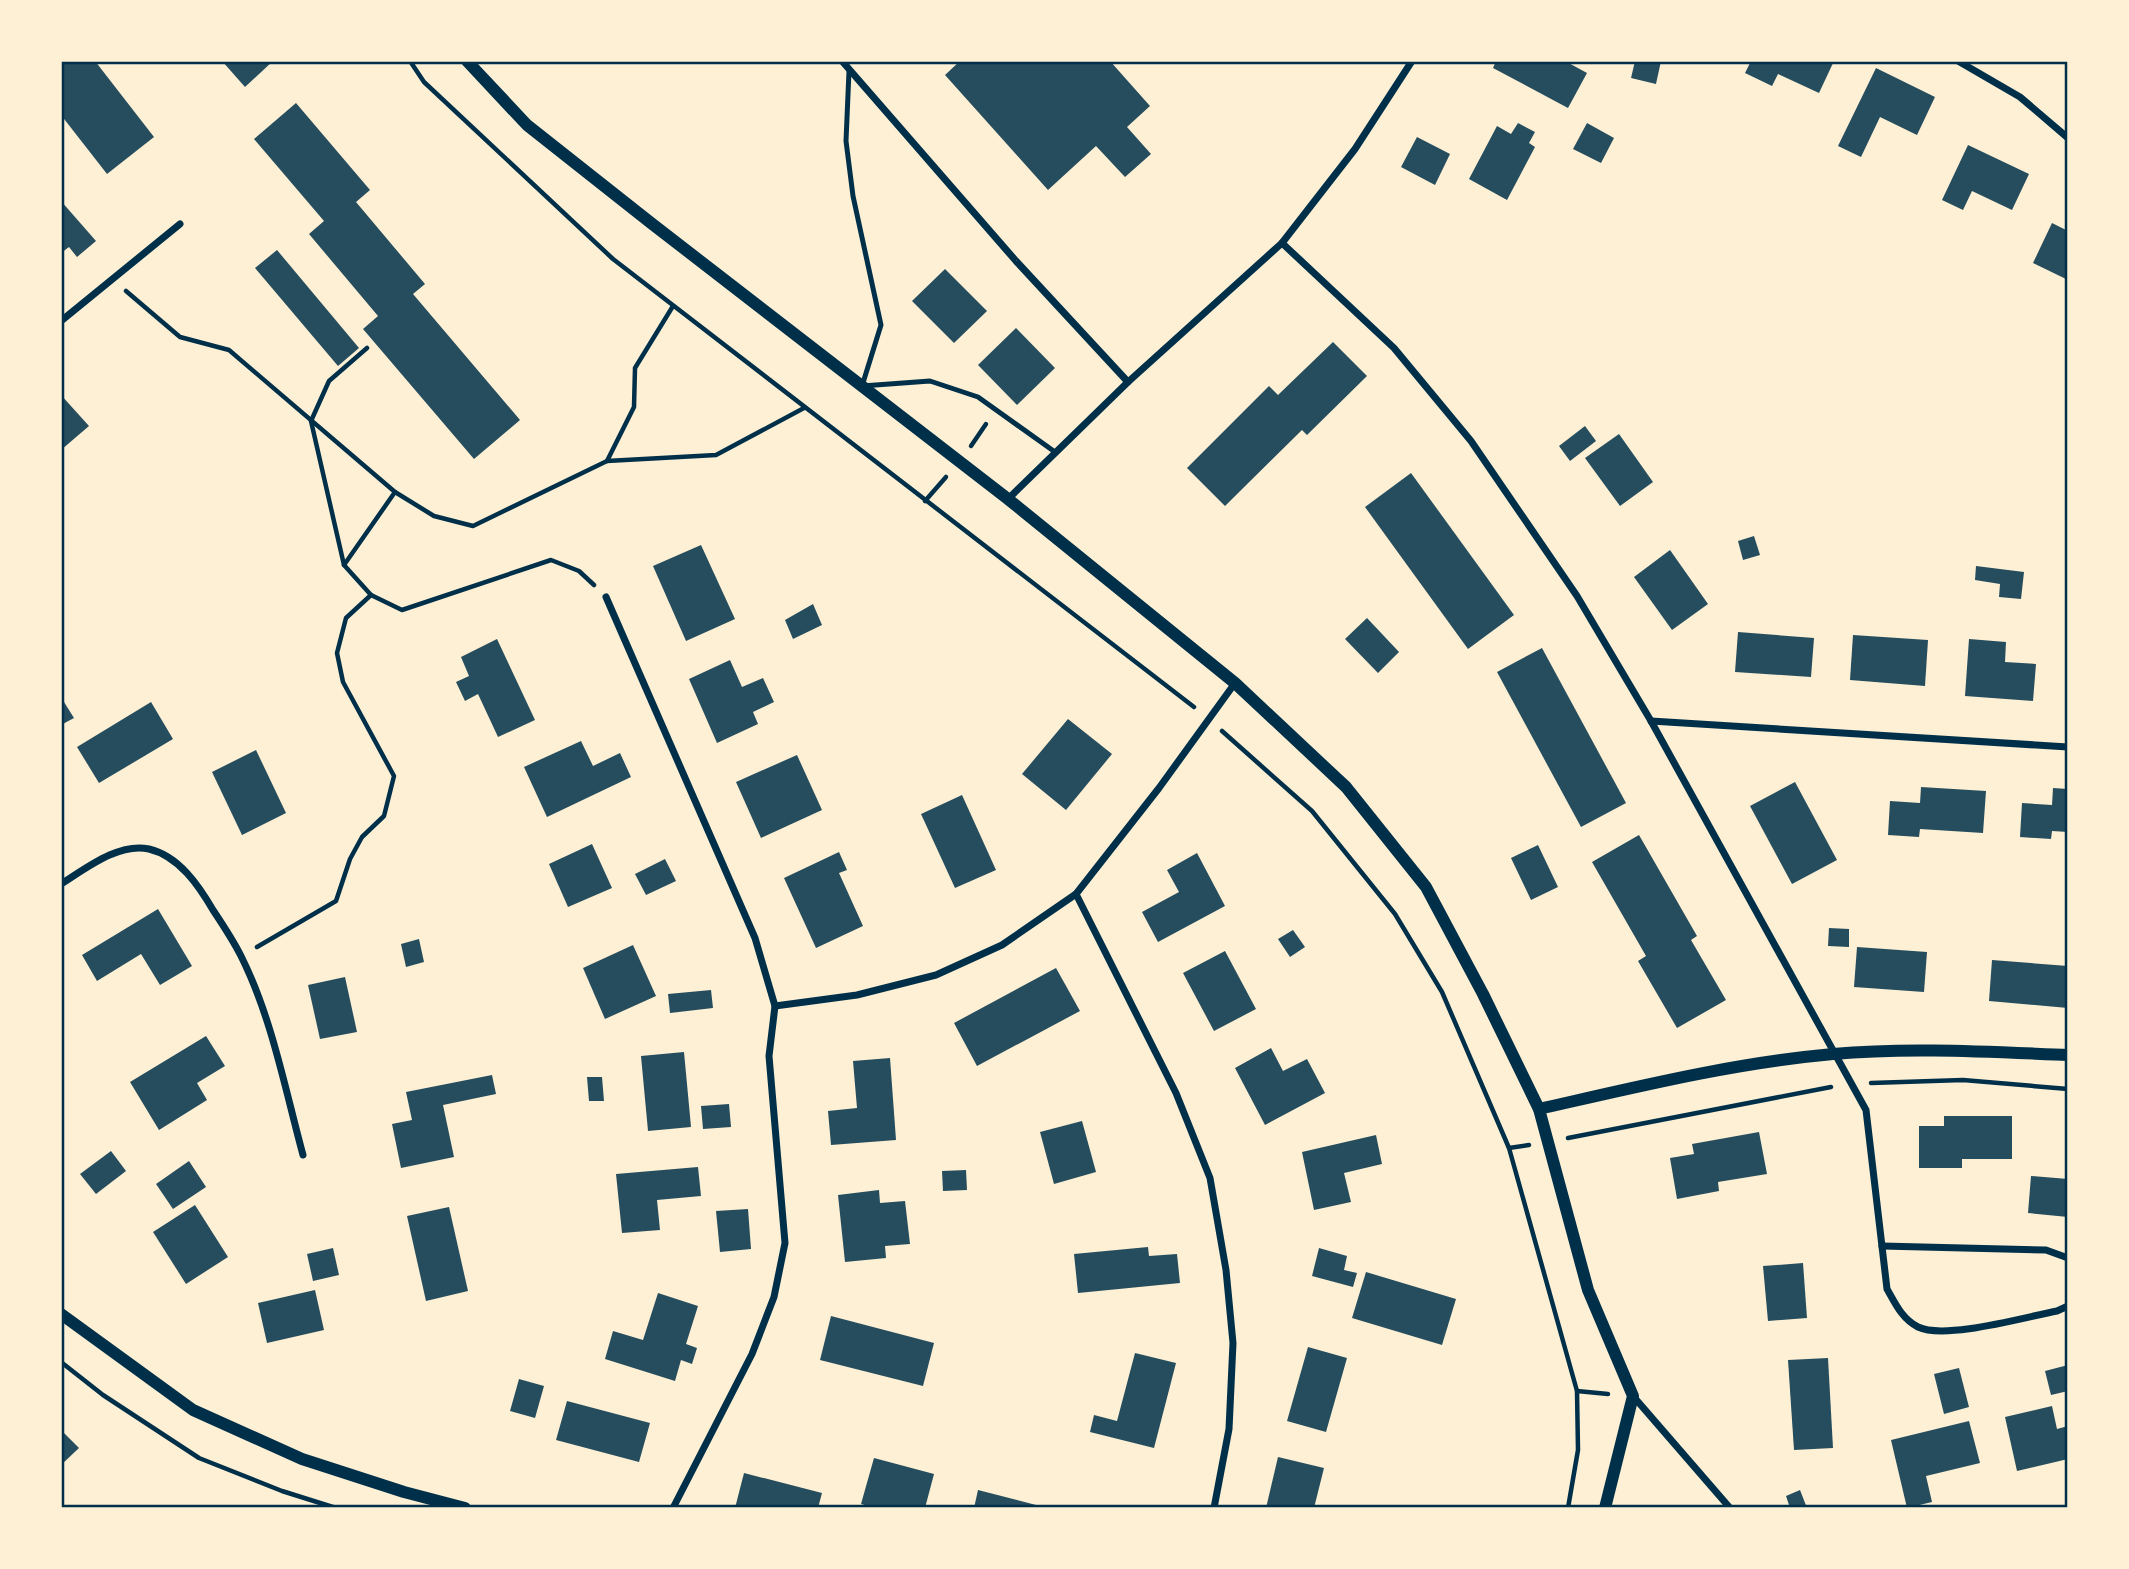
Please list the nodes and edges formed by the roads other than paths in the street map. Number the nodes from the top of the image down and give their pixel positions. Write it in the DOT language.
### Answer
graph roads {
  1 [pos="467,61"];
  2 [pos="842,61"];
  3 [pos="1412,61"];
  4 [pos="1958,61"];
  5 [pos="849,71"];
  6 [pos="2068,138"];
  7 [pos="180,224"];
  8 [pos="1282,243"];
  9 [pos="61,321"];
  10 [pos="1128,382"];
  11 [pos="862,386"];
  12 [pos="1055,452"];
  13 [pos="1008,499"];
  14 [pos="606,597"];
  15 [pos="1235,683"];
  16 [pos="1651,721"];
  17 [pos="2068,747"];
  18 [pos="61,884"];
  19 [pos="1076,894"];
  20 [pos="775,1006"];
  21 [pos="1834,1054"];
  22 [pos="2068,1055"];
  23 [pos="1539,1109"];
  24 [pos="303,1155"];
  25 [pos="1882,1246"];
  26 [pos="2068,1258"];
  27 [pos="2068,1306"];
  28 [pos="61,1314"];
  29 [pos="1633,1396"];
  30 [pos="465,1508"];
  31 [pos="673,1508"];
  32 [pos="1214,1508"];
  33 [pos="1605,1508"];
  34 [pos="1730,1508"];
  1 -- 11 [label="street"];
  2 -- 5 [label="street"];
  3 -- 8 [label="street"];
  4 -- 6 [label="street"];
  5 -- 10 [label="street"];
  5 -- 11 [label="lane"];
  7 -- 9 [label="street"];
  8 -- 10 [label="street"];
  8 -- 16 [label="street"];
  10 -- 12 [label="street"];
  11 -- 12 [label="lane"];
  11 -- 13 [label="street"];
  12 -- 13 [label="street"];
  13 -- 15 [label="street"];
  14 -- 20 [label="street"];
  15 -- 19 [label="street"];
  15 -- 23 [label="street"];
  16 -- 17 [label="street"];
  16 -- 21 [label="street"];
  18 -- 24 [label="street"];
  19 -- 20 [label="street"];
  19 -- 32 [label="street"];
  20 -- 31 [label="street"];
  21 -- 22 [label="street"];
  21 -- 23 [label="street"];
  21 -- 25 [label="street"];
  23 -- 29 [label="street"];
  25 -- 26 [label="street"];
  25 -- 27 [label="street"];
  28 -- 30 [label="street"];
  29 -- 33 [label="street"];
  29 -- 34 [label="street"];
}
